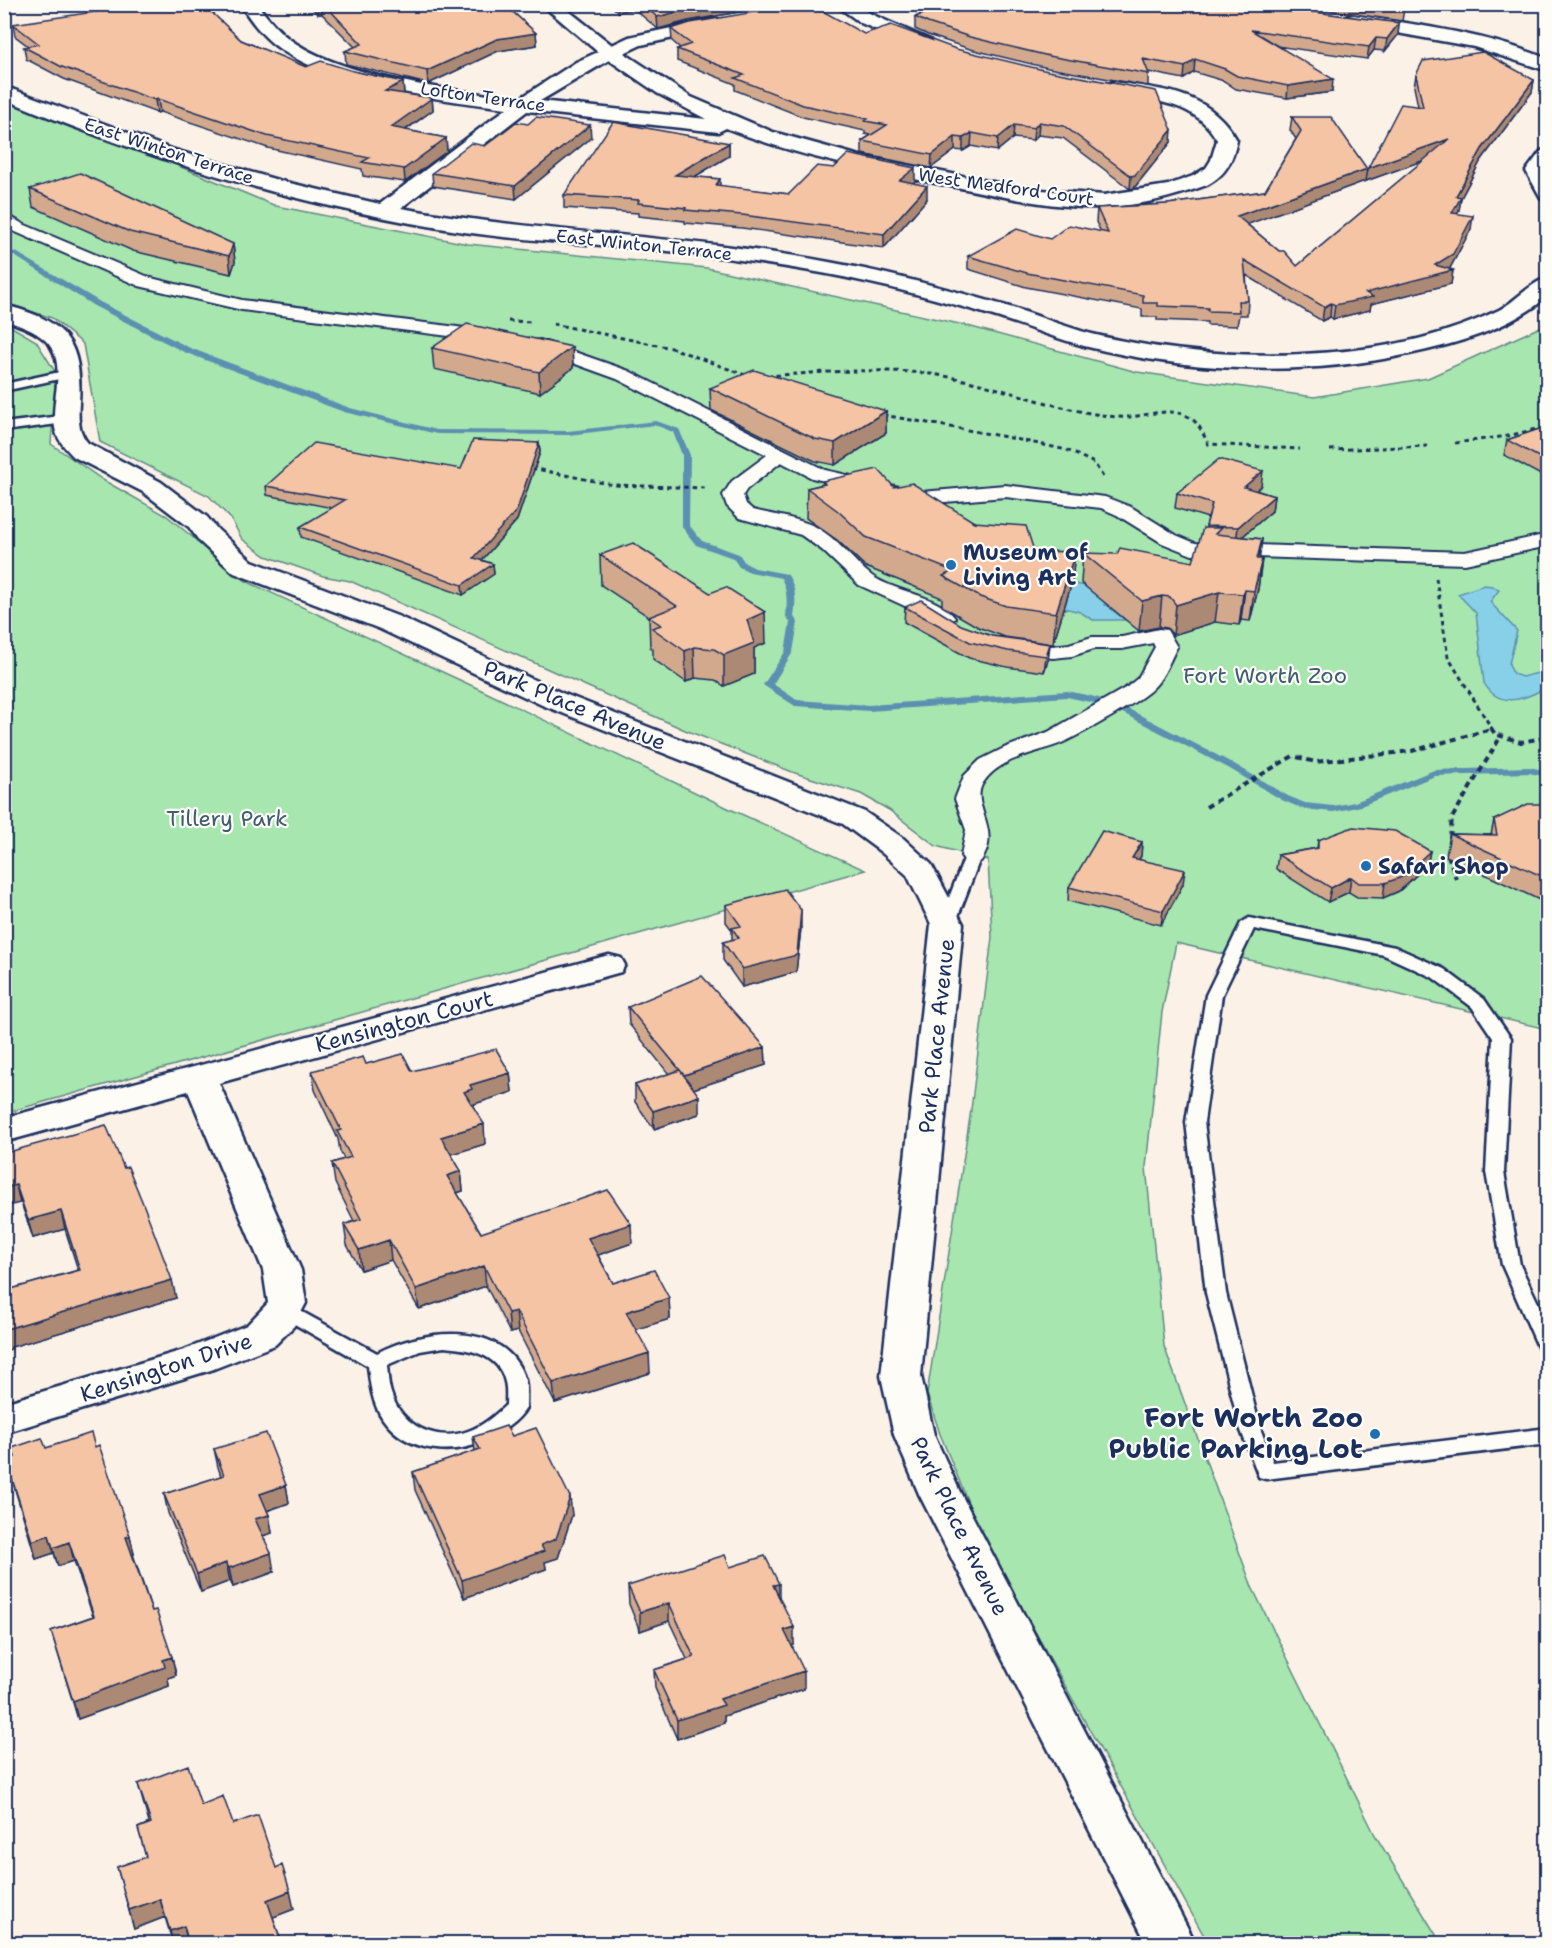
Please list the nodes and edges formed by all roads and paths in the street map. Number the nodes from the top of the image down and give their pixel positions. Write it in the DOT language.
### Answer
graph roads {
  1 [pos="248,4"];
  2 [pos="549,4"];
  3 [pos="833,5"];
  4 [pos="1334,17"];
  5 [pos="734,21"];
  6 [pos="943,50"];
  7 [pos="609,52"];
  8 [pos="1548,66"];
  9 [pos="1098,84"];
  10 [pos="4,92"];
  11 [pos="524,104"];
  12 [pos="743,129"];
  13 [pos="1548,155"];
  14 [pos="1548,194"];
  15 [pos="384,211"];
  16 [pos="4,218"];
  17 [pos="1548,284"];
  18 [pos="4,312"];
  19 [pos="534,322"];
  20 [pos="544,323"];
  21 [pos="512,333"];
  22 [pos="69,374"];
  23 [pos="763,376"];
  24 [pos="752,378"];
  25 [pos="4,388"];
  26 [pos="878,414"];
  27 [pos="69,419"];
  28 [pos="1548,426"];
  29 [pos="4,427"];
  30 [pos="1455,443"];
  31 [pos="1427,446"];
  32 [pos="1299,449"];
  33 [pos="1330,450"];
  34 [pos="780,454"];
  35 [pos="531,468"];
  36 [pos="718,488"];
  37 [pos="1105,503"];
  38 [pos="1548,540"];
  39 [pos="1433,558"];
  40 [pos="963,630"];
  41 [pos="1000,645"];
  42 [pos="1491,729"];
  43 [pos="1502,736"];
  44 [pos="1548,737"];
  45 [pos="1490,755"];
  46 [pos="1206,807"];
  47 [pos="973,856"];
  48 [pos="1456,879"];
  49 [pos="947,924"];
  50 [pos="609,965"];
  51 [pos="199,1077"];
  52 [pos="4,1130"];
  53 [pos="284,1309"];
  54 [pos="1548,1347"];
  55 [pos="377,1362"];
  56 [pos="4,1418"];
  57 [pos="1548,1436"];
  58 [pos="1172,1944"];
  1 -- 11 [label="street, Lofton Terrace"];
  2 -- 7 [label="street"];
  3 -- 6 [label="street"];
  4 -- 8 [label="street"];
  5 -- 7 [label="street"];
  7 -- 11 [label="street"];
  7 -- 12 [label="street"];
  9 -- 12 [label="street, West Medford Court"];
  10 -- 15 [label="street, East Winton Terrace"];
  11 -- 12 [label="street, Lofton Terrace"];
  11 -- 15 [label="street"];
  13 -- 14 [label="street"];
  15 -- 17 [label="street, East Winton Terrace"];
  16 -- 21 [label="street"];
  18 -- 22 [label="street, Park Place Avenue"];
  19 -- 21 [label="path"];
  20 -- 24 [label="path"];
  21 -- 34 [label="street"];
  22 -- 25 [label="lane"];
  22 -- 27 [label="street, Park Place Avenue"];
  23 -- 32 [label="path"];
  26 -- 37 [label="path"];
  27 -- 29 [label="lane"];
  27 -- 49 [label="street, Park Place Avenue"];
  28 -- 30 [label="path"];
  31 -- 33 [label="path"];
  34 -- 37 [label="street"];
  34 -- 40 [label="street"];
  35 -- 36 [label="path"];
  37 -- 39 [label="street"];
  38 -- 39 [label="street"];
  39 -- 42 [label="path"];
  41 -- 47 [label="street"];
  42 -- 43 [label="path"];
  42 -- 46 [label="path"];
  43 -- 44 [label="path"];
  43 -- 45 [label="path"];
  45 -- 48 [label="path"];
  47 -- 49 [label="lane"];
  49 -- 58 [label="street, Park Place Avenue"];
  50 -- 51 [label="street, Kensington Court"];
  51 -- 52 [label="street, Kensington Court"];
  51 -- 53 [label="street"];
  53 -- 55 [label="lane"];
  53 -- 56 [label="street, Kensington Drive"];
  54 -- 57 [label="lane"];
  55 -- 55 [label="lane"];
}
